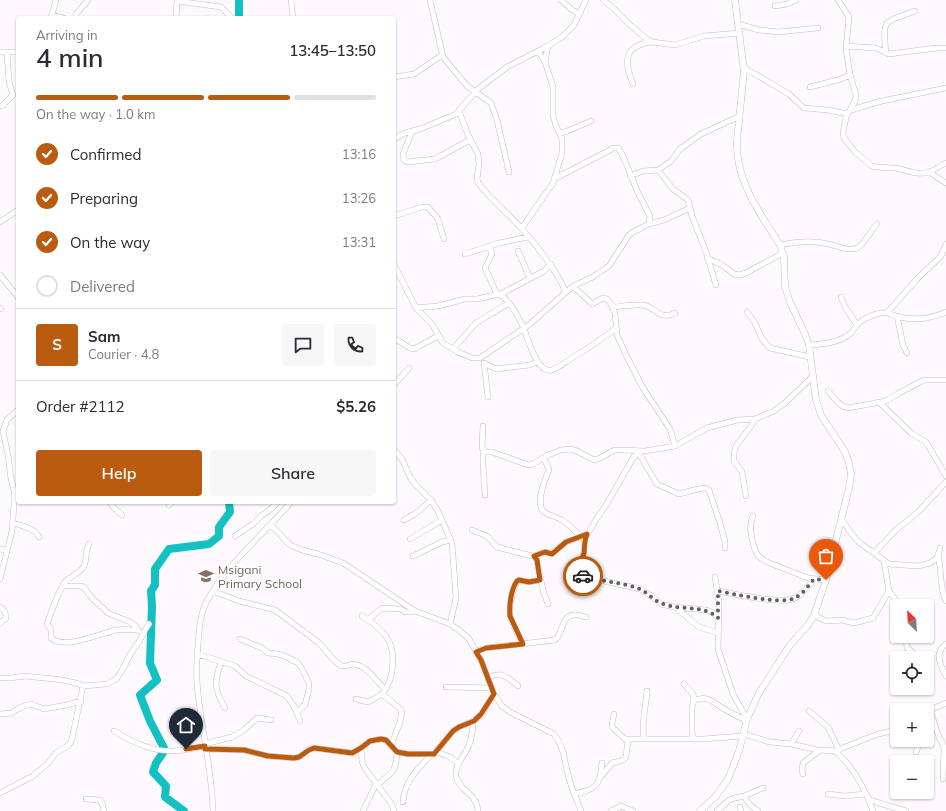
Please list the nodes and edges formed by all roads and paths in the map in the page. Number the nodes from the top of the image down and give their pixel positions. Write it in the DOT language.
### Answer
graph roads {
  1 [pos="56,0"];
  2 [pos="88,0"];
  3 [pos="177,0"];
  4 [pos="291,0"];
  5 [pos="430,0"];
  6 [pos="562,0"];
  7 [pos="586,0"];
  8 [pos="603,0"];
  9 [pos="735,0"];
  10 [pos="796,0"];
  11 [pos="838,0"];
  12 [pos="776,6"];
  13 [pos="915,11"];
  14 [pos="579,14"];
  15 [pos="52,16"];
  16 [pos="76,16"];
  17 [pos="176,16"];
  18 [pos="230,16"];
  19 [pos="293,16"];
  20 [pos="738,24"];
  21 [pos="818,28"];
  22 [pos="740,33"];
  23 [pos="652,42"];
  24 [pos="548,46"];
  25 [pos="846,46"];
  26 [pos="946,48"];
  27 [pos="538,51"];
  28 [pos="0,52"];
  29 [pos="16,52"];
  30 [pos="7,53"];
  31 [pos="886,53"];
  32 [pos="442,55"];
  33 [pos="545,62"];
  34 [pos="743,67"];
  35 [pos="850,75"];
  36 [pos="396,77"];
  37 [pos="633,84"];
  38 [pos="810,87"];
  39 [pos="946,88"];
  40 [pos="474,92"];
  41 [pos="15,95"];
  42 [pos="2,106"];
  43 [pos="459,111"];
  44 [pos="850,112"];
  45 [pos="740,116"];
  46 [pos="591,121"];
  47 [pos="412,132"];
  48 [pos="560,133"];
  49 [pos="396,137"];
  50 [pos="470,140"];
  51 [pos="946,163"];
  52 [pos="658,170"];
  53 [pos="509,172"];
  54 [pos="929,172"];
  55 [pos="630,176"];
  56 [pos="554,179"];
  57 [pos="946,183"];
  58 [pos="690,208"];
  59 [pos="16,211"];
  60 [pos="396,215"];
  61 [pos="0,222"];
  62 [pos="649,224"];
  63 [pos="877,224"];
  64 [pos="522,228"];
  65 [pos="528,237"];
  66 [pos="444,239"];
  67 [pos="946,244"];
  68 [pos="780,245"];
  69 [pos="489,246"];
  70 [pos="518,251"];
  71 [pos="783,253"];
  72 [pos="465,254"];
  73 [pos="707,258"];
  74 [pos="551,264"];
  75 [pos="396,269"];
  76 [pos="0,275"];
  77 [pos="530,278"];
  78 [pos="716,285"];
  79 [pos="573,286"];
  80 [pos="566,292"];
  81 [pos="499,294"];
  82 [pos="16,295"];
  83 [pos="841,297"];
  84 [pos="509,303"];
  85 [pos="416,308"];
  86 [pos="612,308"];
  87 [pos="747,312"];
  88 [pos="946,312"];
  89 [pos="675,313"];
  90 [pos="887,313"];
  91 [pos="897,316"];
  92 [pos="857,325"];
  93 [pos="524,328"];
  94 [pos="616,328"];
  95 [pos="438,336"];
  96 [pos="396,340"];
  97 [pos="809,345"];
  98 [pos="453,349"];
  99 [pos="906,353"];
  100 [pos="810,357"];
  101 [pos="483,361"];
  102 [pos="538,362"];
  103 [pos="409,368"];
  104 [pos="812,377"];
  105 [pos="946,380"];
  106 [pos="396,383"];
  107 [pos="828,391"];
  108 [pos="488,398"];
  109 [pos="880,403"];
  110 [pos="16,412"];
  111 [pos="755,418"];
  112 [pos="483,426"];
  113 [pos="675,446"];
  114 [pos="483,451"];
  115 [pos="396,452"];
  116 [pos="638,452"];
  117 [pos="544,458"];
  118 [pos="946,476"];
  119 [pos="946,482"];
  120 [pos="485,495"];
  121 [pos="746,496"];
  122 [pos="431,500"];
  123 [pos="111,504"];
  124 [pos="276,504"];
  125 [pos="289,504"];
  126 [pos="122,515"];
  127 [pos="753,516"];
  128 [pos="404,520"];
  129 [pos="442,520"];
  130 [pos="842,520"];
  131 [pos="13,523"];
  132 [pos="271,525"];
  133 [pos="472,530"];
  134 [pos="587,534"];
  135 [pos="235,536"];
  136 [pos="581,536"];
  137 [pos="39,537"];
  138 [pos="410,539"];
  139 [pos="451,540"];
  140 [pos="89,544"];
  141 [pos="725,548"];
  142 [pos="940,548"];
  143 [pos="0,549"];
  144 [pos="7,550"];
  145 [pos="874,553"];
  146 [pos="938,555"];
  147 [pos="414,556"];
  148 [pos="534,556"];
  149 [pos="884,561"];
  150 [pos="2,564"];
  151 [pos="715,577"];
  152 [pos="0,579"];
  153 [pos="814,579"];
  154 [pos="540,580"];
  155 [pos="826,580"];
  156 [pos="64,586"];
  157 [pos="213,590"];
  158 [pos="718,591"];
  159 [pos="889,591"];
  160 [pos="895,599"];
  161 [pos="946,601"];
  162 [pos="548,604"];
  163 [pos="0,607"];
  164 [pos="674,607"];
  165 [pos="415,611"];
  166 [pos="814,615"];
  167 [pos="362,616"];
  168 [pos="586,617"];
  169 [pos="718,618"];
  170 [pos="368,620"];
  171 [pos="0,623"];
  172 [pos="149,624"];
  173 [pos="450,624"];
  174 [pos="138,630"];
  175 [pos="718,633"];
  176 [pos="142,637"];
  177 [pos="240,639"];
  178 [pos="523,644"];
  179 [pos="946,644"];
  180 [pos="476,652"];
  181 [pos="197,654"];
  182 [pos="221,662"];
  183 [pos="946,676"];
  184 [pos="488,677"];
  185 [pos="0,678"];
  186 [pos="684,684"];
  187 [pos="83,686"];
  188 [pos="518,686"];
  189 [pos="446,688"];
  190 [pos="492,688"];
  191 [pos="383,691"];
  192 [pos="646,691"];
  193 [pos="494,694"];
  194 [pos="356,699"];
  195 [pos="81,700"];
  196 [pos="694,700"];
  197 [pos="946,703"];
  198 [pos="225,708"];
  199 [pos="934,708"];
  200 [pos="809,711"];
  201 [pos="297,712"];
  202 [pos="0,714"];
  203 [pos="614,714"];
  204 [pos="271,720"];
  205 [pos="746,720"];
  206 [pos="300,721"];
  207 [pos="474,721"];
  208 [pos="934,724"];
  209 [pos="114,731"];
  210 [pos="799,731"];
  211 [pos="890,731"];
  212 [pos="743,735"];
  213 [pos="628,739"];
  214 [pos="644,739"];
  215 [pos="694,739"];
  216 [pos="791,744"];
  217 [pos="205,746"];
  218 [pos="391,746"];
  219 [pos="918,747"];
  220 [pos="361,748"];
  221 [pos="945,749"];
  222 [pos="820,750"];
  223 [pos="837,750"];
  224 [pos="397,752"];
  225 [pos="916,752"];
  226 [pos="434,753"];
  227 [pos="602,763"];
  228 [pos="459,764"];
  229 [pos="803,774"];
  230 [pos="943,779"];
  231 [pos="599,780"];
  232 [pos="377,785"];
  233 [pos="763,788"];
  234 [pos="0,793"];
  235 [pos="576,794"];
  236 [pos="828,794"];
  237 [pos="865,794"];
  238 [pos="744,796"];
  239 [pos="86,799"];
  240 [pos="868,800"];
  241 [pos="403,802"];
  242 [pos="479,810"];
  243 [pos="104,811"];
  244 [pos="213,811"];
  245 [pos="363,811"];
  246 [pos="394,811"];
  247 [pos="581,811"];
  248 [pos="611,811"];
  249 [pos="633,811"];
  250 [pos="700,811"];
  251 [pos="717,811"];
  252 [pos="758,811"];
  253 [pos="872,811"];
  254 [pos="906,811"];
  1 -- 15 [label="street"];
  2 -- 16 [label="street"];
  3 -- 17 [label="street"];
  3 -- 18 [label="street"];
  4 -- 19 [label="street"];
  5 -- 32 [label="street"];
  6 -- 14 [label="street"];
  7 -- 14 [label="street"];
  8 -- 23 [label="street"];
  9 -- 20 [label="street"];
  10 -- 12 [label="street"];
  11 -- 25 [label="street"];
  13 -- 31 [label="street"];
  14 -- 24 [label="street"];
  20 -- 21 [label="street"];
  20 -- 22 [label="street"];
  22 -- 23 [label="street"];
  22 -- 34 [label="street"];
  23 -- 37 [label="street"];
  24 -- 27 [label="street"];
  24 -- 33 [label="street"];
  25 -- 31 [label="street"];
  25 -- 35 [label="street"];
  26 -- 31 [label="street"];
  27 -- 33 [label="street"];
  27 -- 40 [label="street"];
  28 -- 30 [label="street"];
  29 -- 30 [label="street"];
  30 -- 41 [label="street"];
  32 -- 36 [label="street"];
  32 -- 40 [label="street"];
  33 -- 48 [label="street"];
  34 -- 44 [label="street"];
  34 -- 45 [label="street"];
  35 -- 38 [label="street"];
  35 -- 44 [label="street"];
  39 -- 44 [label="street"];
  40 -- 43 [label="street"];
  40 -- 53 [label="street"];
  41 -- 42 [label="street"];
  43 -- 47 [label="street"];
  43 -- 50 [label="street"];
  44 -- 54 [label="street"];
  45 -- 52 [label="street"];
  45 -- 68 [label="street"];
  46 -- 48 [label="street"];
  47 -- 49 [label="street"];
  47 -- 50 [label="street"];
  48 -- 56 [label="street"];
  50 -- 64 [label="street"];
  51 -- 54 [label="street"];
  52 -- 55 [label="street"];
  52 -- 58 [label="street"];
  54 -- 57 [label="street"];
  55 -- 56 [label="street"];
  55 -- 62 [label="street"];
  56 -- 64 [label="street"];
  58 -- 62 [label="street"];
  58 -- 73 [label="street"];
  59 -- 61 [label="street"];
  60 -- 66 [label="street"];
  62 -- 79 [label="street"];
  63 -- 68 [label="street"];
  64 -- 65 [label="street"];
  65 -- 69 [label="street"];
  65 -- 74 [label="street"];
  67 -- 90 [label="street"];
  68 -- 71 [label="street"];
  69 -- 72 [label="street"];
  69 -- 81 [label="street"];
  70 -- 77 [label="street"];
  71 -- 73 [label="street"];
  71 -- 97 [label="street"];
  73 -- 78 [label="street"];
  74 -- 77 [label="street"];
  74 -- 80 [label="street"];
  75 -- 85 [label="street"];
  76 -- 82 [label="street"];
  77 -- 81 [label="street"];
  79 -- 80 [label="street"];
  79 -- 86 [label="street"];
  80 -- 93 [label="street"];
  81 -- 84 [label="street"];
  81 -- 85 [label="street"];
  83 -- 92 [label="street"];
  84 -- 93 [label="street"];
  84 -- 98 [label="street"];
  85 -- 95 [label="street"];
  86 -- 89 [label="street"];
  86 -- 94 [label="street"];
  87 -- 100 [label="street"];
  88 -- 91 [label="street"];
  90 -- 91 [label="street"];
  90 -- 92 [label="street"];
  91 -- 99 [label="street"];
  92 -- 97 [label="street"];
  93 -- 101 [label="street"];
  93 -- 102 [label="street"];
  94 -- 102 [label="street"];
  94 -- 113 [label="street"];
  95 -- 96 [label="street"];
  95 -- 98 [label="street"];
  97 -- 100 [label="street"];
  98 -- 101 [label="street"];
  100 -- 104 [label="street"];
  101 -- 102 [label="street"];
  101 -- 108 [label="street"];
  103 -- 106 [label="street"];
  104 -- 111 [label="street"];
  104 -- 130 [label="street"];
  105 -- 109 [label="street"];
  107 -- 109 [label="street"];
  109 -- 118 [label="street"];
  110 -- 131 [label="street"];
  111 -- 113 [label="street"];
  111 -- 121 [label="street"];
  112 -- 114 [label="street"];
  113 -- 116 [label="street"];
  114 -- 117 [label="street"];
  114 -- 120 [label="street"];
  115 -- 122 [label="street"];
  116 -- 117 [label="street"];
  116 -- 134 [label="street"];
  116 -- 141 [label="street"];
  117 -- 136 [label="street"];
  119 -- 145 [label="street"];
  122 -- 128 [label="street"];
  122 -- 129 [label="street"];
  123 -- 126 [label="street"];
  124 -- 135 [label="street"];
  125 -- 132 [label="street"];
  127 -- 153 [label="street"];
  129 -- 138 [label="street"];
  129 -- 139 [label="street"];
  130 -- 145 [label="street"];
  130 -- 155 [label="street"];
  131 -- 137 [label="street"];
  131 -- 144 [label="street"];
  132 -- 157 [label="street"];
  132 -- 165 [label="street"];
  133 -- 148 [label="street"];
  134 -- 136 [label="street"];
  134 -- 164 [label="street"];
  136 -- 148 [label="street"];
  139 -- 147 [label="street"];
  139 -- 173 [label="street"];
  140 -- 156 [label="street"];
  142 -- 146 [label="street"];
  143 -- 144 [label="street"];
  144 -- 150 [label="street"];
  145 -- 149 [label="street"];
  146 -- 149 [label="street"];
  146 -- 161 [label="street"];
  148 -- 154 [label="street"];
  149 -- 159 [label="street"];
  150 -- 152 [label="street"];
  151 -- 158 [label="street"];
  153 -- 155 [label="street"];
  153 -- 158 [label="street"];
  154 -- 162 [label="street"];
  154 -- 178 [label="street"];
  155 -- 166 [label="street"];
  156 -- 174 [label="street"];
  156 -- 174 [label="street"];
  157 -- 181 [label="street"];
  157 -- 191 [label="street"];
  158 -- 169 [label="street"];
  159 -- 160 [label="street"];
  159 -- 166 [label="street"];
  163 -- 171 [label="street"];
  164 -- 169 [label="street"];
  164 -- 175 [label="street"];
  165 -- 170 [label="street"];
  165 -- 173 [label="street"];
  166 -- 205 [label="street"];
  167 -- 170 [label="street"];
  168 -- 178 [label="street"];
  169 -- 175 [label="street"];
  170 -- 191 [label="street"];
  172 -- 176 [label="street"];
  173 -- 180 [label="street"];
  174 -- 176 [label="street"];
  175 -- 205 [label="street"];
  176 -- 187 [label="street"];
  177 -- 201 [label="street"];
  178 -- 180 [label="street"];
  179 -- 183 [label="street"];
  180 -- 184 [label="street"];
  181 -- 182 [label="street"];
  181 -- 217 [label="street"];
  182 -- 198 [label="street"];
  182 -- 201 [label="street"];
  184 -- 188 [label="street"];
  184 -- 190 [label="street"];
  185 -- 187 [label="street"];
  186 -- 196 [label="street"];
  187 -- 195 [label="street"];
  189 -- 190 [label="street"];
  190 -- 193 [label="street"];
  191 -- 194 [label="street"];
  191 -- 218 [label="street"];
  192 -- 214 [label="street"];
  193 -- 207 [label="street"];
  193 -- 235 [label="street"];
  195 -- 202 [label="street"];
  195 -- 234 [label="street"];
  196 -- 205 [label="street"];
  196 -- 215 [label="street"];
  197 -- 199 [label="street"];
  200 -- 223 [label="street"];
  201 -- 206 [label="street"];
  203 -- 213 [label="street"];
  204 -- 217 [label="street"];
  205 -- 212 [label="street"];
  207 -- 226 [label="street"];
  207 -- 228 [label="street"];
  208 -- 221 [label="street"];
  209 -- 217 [label="street"];
  210 -- 216 [label="street"];
  211 -- 223 [label="street"];
  212 -- 215 [label="street"];
  212 -- 216 [label="street"];
  212 -- 250 [label="street"];
  213 -- 214 [label="street"];
  213 -- 231 [label="street"];
  214 -- 215 [label="street"];
  216 -- 222 [label="street"];
  217 -- 220 [label="street"];
  217 -- 244 [label="street"];
  218 -- 220 [label="street"];
  218 -- 224 [label="street"];
  219 -- 225 [label="street"];
  220 -- 232 [label="street"];
  221 -- 230 [label="street"];
  222 -- 223 [label="street"];
  222 -- 229 [label="street"];
  223 -- 237 [label="street"];
  224 -- 226 [label="street"];
  224 -- 232 [label="street"];
  226 -- 228 [label="street"];
  226 -- 241 [label="street"];
  227 -- 231 [label="street"];
  228 -- 242 [label="street"];
  231 -- 235 [label="street"];
  232 -- 245 [label="street"];
  232 -- 246 [label="street"];
  233 -- 238 [label="street"];
  235 -- 247 [label="street"];
  236 -- 237 [label="street"];
  237 -- 240 [label="street"];
  238 -- 251 [label="street"];
  238 -- 252 [label="street"];
  239 -- 243 [label="street"];
  240 -- 253 [label="street"];
  240 -- 254 [label="street"];
  248 -- 249 [label="street"];
}
